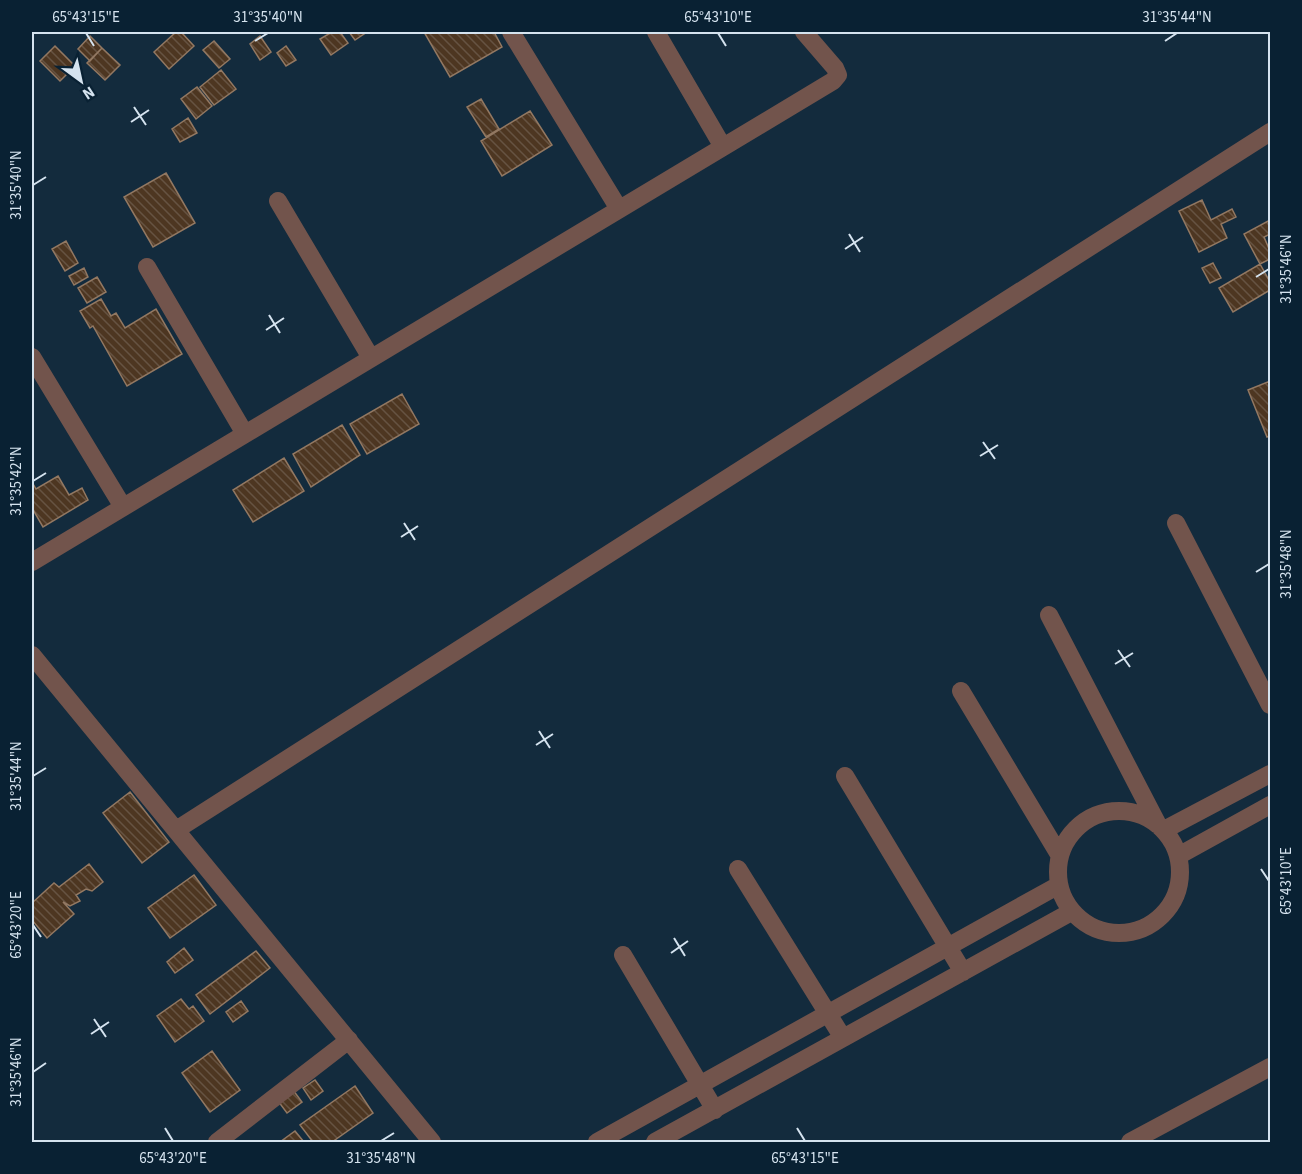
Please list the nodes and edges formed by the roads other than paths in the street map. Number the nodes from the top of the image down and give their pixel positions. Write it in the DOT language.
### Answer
graph roads {
  1 [pos="511,32"];
  2 [pos="656,32"];
  3 [pos="804,32"];
  4 [pos="1270,132"];
  5 [pos="723,147"];
  6 [pos="278,201"];
  7 [pos="619,209"];
  8 [pos="147,267"];
  9 [pos="32,357"];
  10 [pos="370,358"];
  11 [pos="245,434"];
  12 [pos="123,507"];
  13 [pos="1176,523"];
  14 [pos="32,562"];
  15 [pos="1049,615"];
  16 [pos="32,655"];
  17 [pos="961,691"];
  18 [pos="1270,705"];
  19 [pos="1270,774"];
  20 [pos="845,776"];
  21 [pos="1270,806"];
  22 [pos="1161,828"];
  23 [pos="176,830"];
  24 [pos="1060,856"];
  25 [pos="1178,856"];
  26 [pos="738,869"];
  27 [pos="1059,885"];
  28 [pos="1071,912"];
  29 [pos="948,947"];
  30 [pos="623,955"];
  31 [pos="963,972"];
  32 [pos="828,1014"];
  33 [pos="843,1038"];
  34 [pos="350,1040"];
  35 [pos="1270,1067"];
  36 [pos="700,1085"];
  37 [pos="715,1110"];
  38 [pos="638,1119"];
  39 [pos="1158,1136"];
  40 [pos="216,1143"];
  41 [pos="432,1143"];
  42 [pos="597,1143"];
  43 [pos="654,1143"];
  44 [pos="1131,1143"];
  1 -- 7 [label="street"];
  2 -- 5 [label="street"];
  3 -- 5 [label="street"];
  4 -- 23 [label="street"];
  5 -- 7 [label="street"];
  6 -- 10 [label="street"];
  7 -- 10 [label="street"];
  8 -- 11 [label="street"];
  9 -- 12 [label="street"];
  10 -- 11 [label="street"];
  11 -- 12 [label="street"];
  12 -- 14 [label="street"];
  13 -- 18 [label="street"];
  15 -- 22 [label="street"];
  16 -- 23 [label="street"];
  17 -- 24 [label="street"];
  19 -- 22 [label="street"];
  20 -- 29 [label="street"];
  21 -- 25 [label="street"];
  22 -- 24 [label="street"];
  22 -- 25 [label="street"];
  23 -- 34 [label="street"];
  24 -- 27 [label="street"];
  25 -- 28 [label="street"];
  26 -- 32 [label="street"];
  27 -- 28 [label="street"];
  27 -- 29 [label="street"];
  28 -- 31 [label="street"];
  29 -- 31 [label="street"];
  29 -- 32 [label="street"];
  30 -- 36 [label="street"];
  31 -- 33 [label="street"];
  32 -- 33 [label="street"];
  32 -- 36 [label="street"];
  33 -- 37 [label="street"];
  34 -- 40 [label="street"];
  34 -- 41 [label="street"];
  35 -- 39 [label="street"];
  36 -- 37 [label="street"];
  36 -- 38 [label="street"];
  37 -- 43 [label="street"];
  38 -- 42 [label="street"];
  38 -- 43 [label="street"];
  39 -- 44 [label="street"];
}
